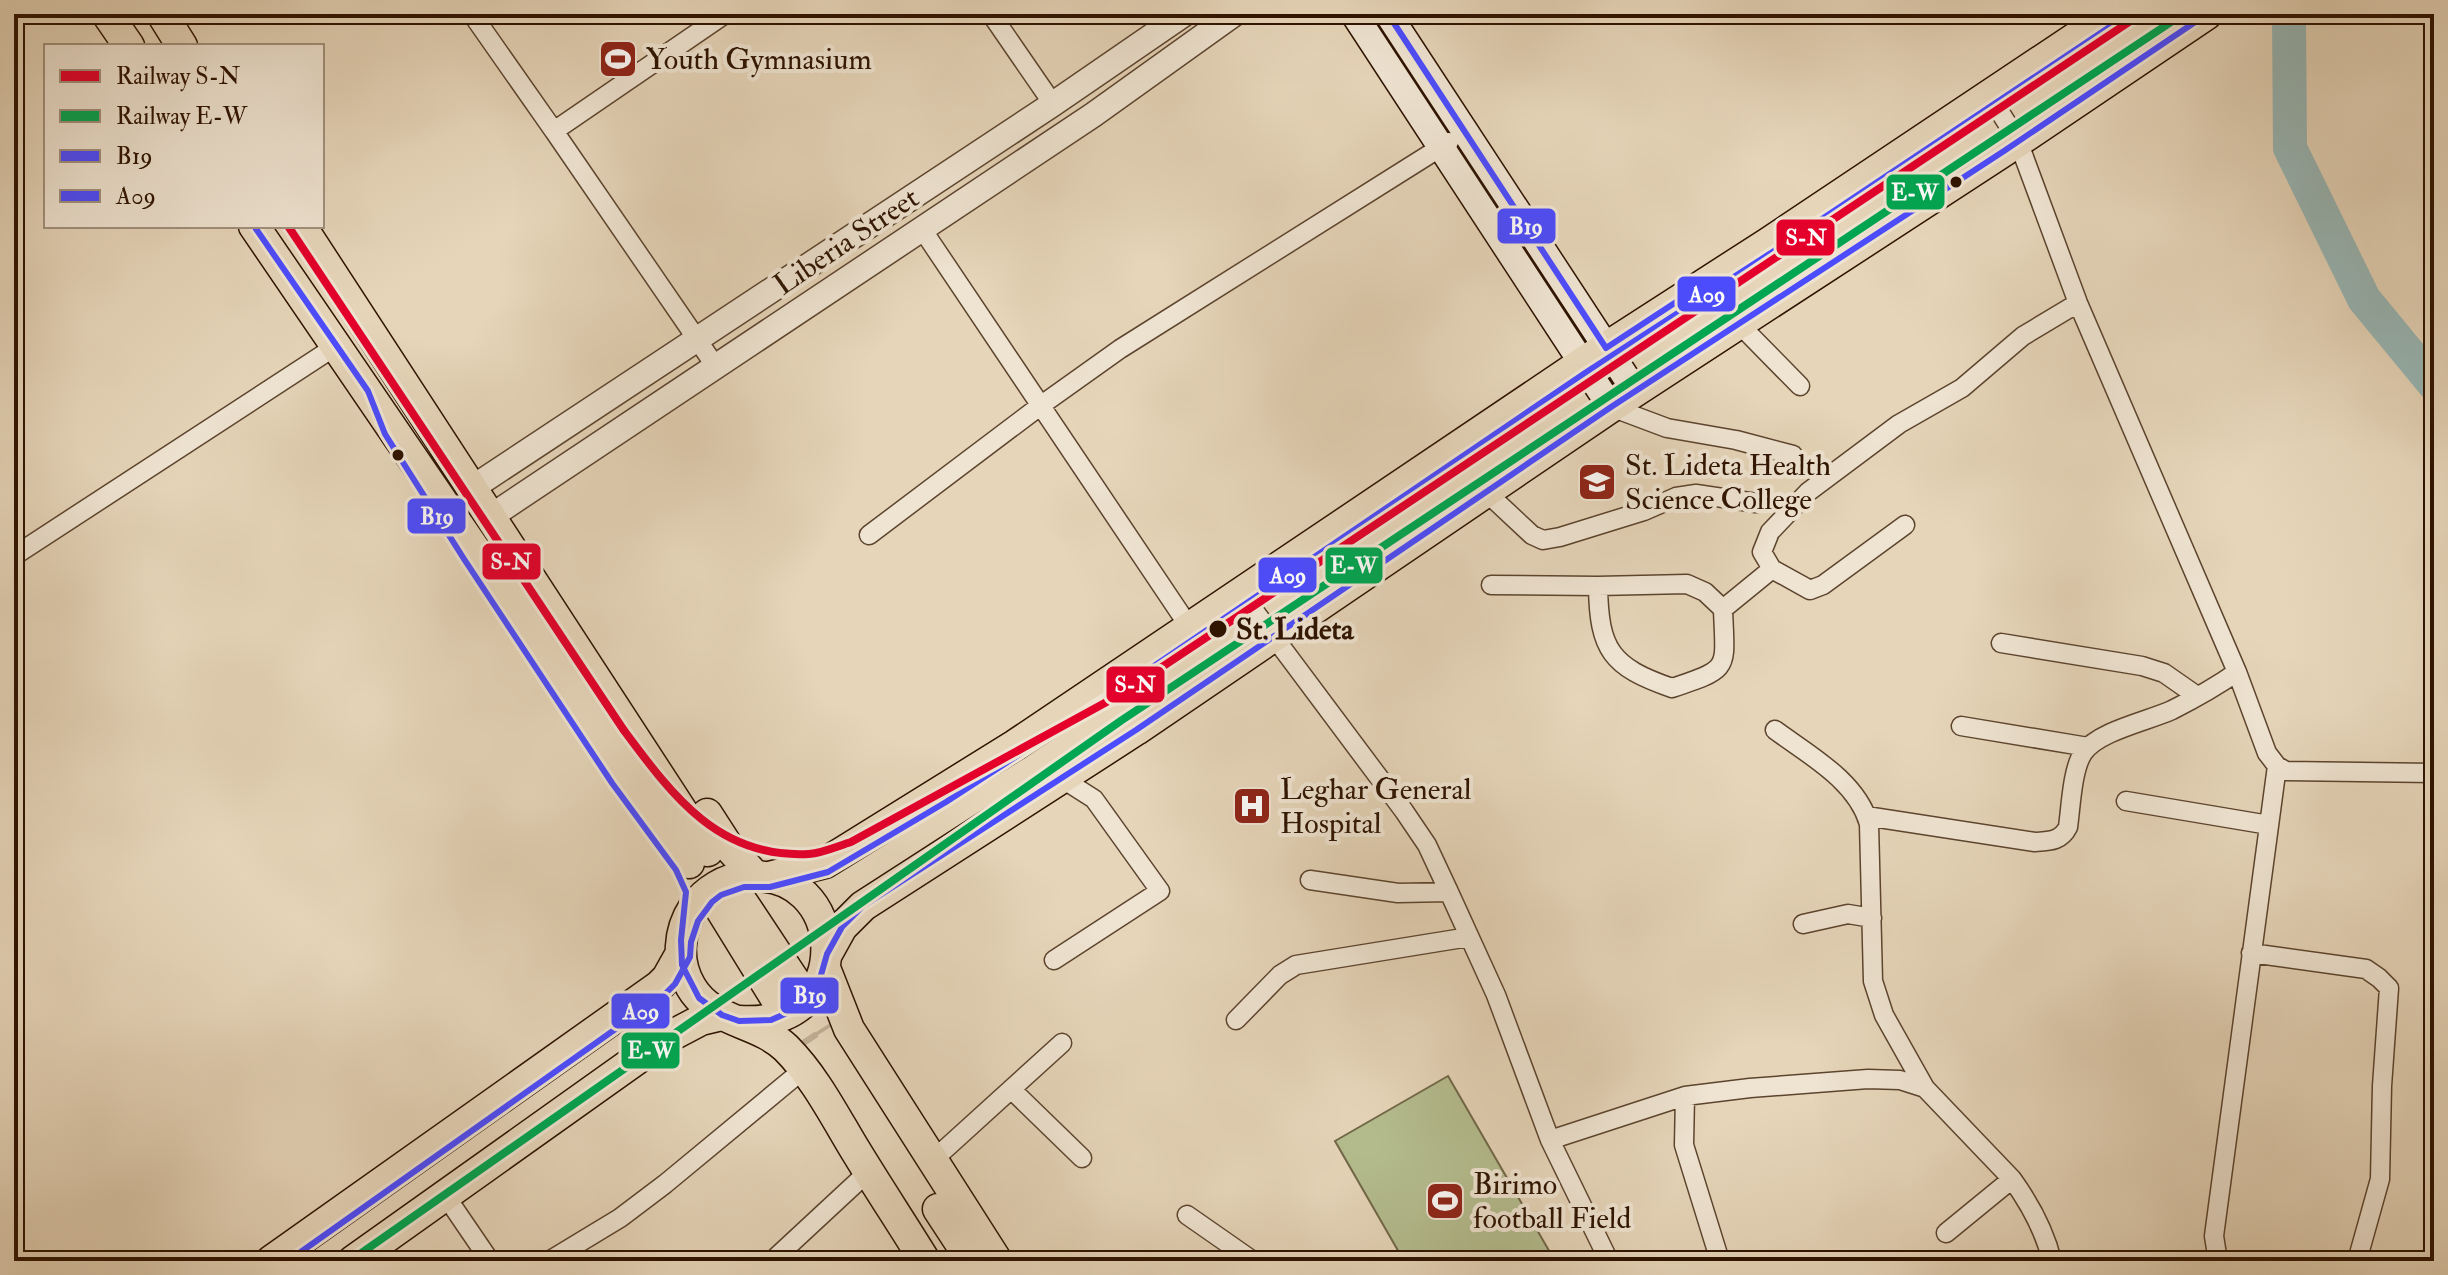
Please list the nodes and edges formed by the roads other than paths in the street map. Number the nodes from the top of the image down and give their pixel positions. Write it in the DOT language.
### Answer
graph roads {
  1 [pos="107,14"];
  2 [pos="162,14"];
  3 [pos="472,14"];
  4 [pos="725,14"];
  5 [pos="991,14"];
  6 [pos="1184,14"];
  7 [pos="1234,14"];
  8 [pos="1354,14"];
  9 [pos="1388,14"];
  10 [pos="2111,14"];
  11 [pos="2207,14"];
  12 [pos="128,44"];
  13 [pos="181,44"];
  14 [pos="1990,96"];
  15 [pos="1053,104"];
  16 [pos="554,131"];
  17 [pos="1466,133"];
  18 [pos="2018,141"];
  19 [pos="1441,147"];
  20 [pos="960,166"];
  21 [pos="978,191"];
  22 [pos="255,228"];
  23 [pos="302,228"];
  24 [pos="922,229"];
  25 [pos="2078,303"];
  26 [pos="1739,324"];
  27 [pos="696,341"];
  28 [pos="336,346"];
  29 [pos="1594,356"];
  30 [pos="716,367"];
  31 [pos="1800,386"];
  32 [pos="368,391"];
  33 [pos="1626,405"];
  34 [pos="1040,406"];
  35 [pos="1793,455"];
  36 [pos="472,488"];
  37 [pos="1486,492"];
  38 [pos="1756,503"];
  39 [pos="1905,525"];
  40 [pos="498,528"];
  41 [pos="869,535"];
  42 [pos="14,556"];
  43 [pos="1772,569"];
  44 [pos="1491,585"];
  45 [pos="1598,586"];
  46 [pos="1241,593"];
  47 [pos="1723,609"];
  48 [pos="1190,628"];
  49 [pos="1273,638"];
  50 [pos="2001,643"];
  51 [pos="2237,672"];
  52 [pos="2197,696"];
  53 [pos="1961,726"];
  54 [pos="1775,730"];
  55 [pos="2088,747"];
  56 [pos="2277,766"];
  57 [pos="2434,773"];
  58 [pos="1061,778"];
  59 [pos="2126,801"];
  60 [pos="1866,816"];
  61 [pos="2269,825"];
  62 [pos="1310,880"];
  63 [pos="746,890"];
  64 [pos="1449,892"];
  65 [pos="1872,918"];
  66 [pos="1803,924"];
  67 [pos="1469,937"];
  68 [pos="682,940"];
  69 [pos="2251,953"];
  70 [pos="1054,960"];
  71 [pos="826,961"];
  72 [pos="789,996"];
  73 [pos="730,1018"];
  74 [pos="1236,1020"];
  75 [pos="1062,1043"];
  76 [pos="812,1048"];
  77 [pos="1925,1088"];
  78 [pos="1011,1089"];
  79 [pos="1685,1096"];
  80 [pos="1550,1140"];
  81 [pos="1082,1158"];
  82 [pos="932,1161"];
  83 [pos="869,1171"];
  84 [pos="2012,1179"];
  85 [pos="445,1195"];
  86 [pos="1187,1215"];
  87 [pos="1946,1233"];
  88 [pos="271,1261"];
  89 [pos="353,1261"];
  90 [pos="490,1261"];
  91 [pos="549,1261"];
  92 [pos="772,1261"];
  93 [pos="925,1261"];
  94 [pos="945,1261"];
  95 [pos="972,1261"];
  96 [pos="997,1261"];
  97 [pos="1253,1261"];
  98 [pos="1609,1261"];
  99 [pos="1720,1261"];
  100 [pos="2052,1261"];
  101 [pos="2225,1261"];
  102 [pos="2355,1261"];
  1 -- 12 [label="main road"];
  2 -- 13 [label="main road"];
  3 -- 16 [label="street"];
  4 -- 16 [label="street"];
  5 -- 15 [label="street"];
  6 -- 15 [label="street, Liberia Street"];
  7 -- 21 [label="street, Liberia Street"];
  8 -- 19 [label="main road"];
  9 -- 17 [label="main road"];
  10 -- 14 [label="main road"];
  11 -- 18 [label="main road"];
  14 -- 18 [label="street"];
  14 -- 29 [label="main road"];
  15 -- 20 [label="street, Liberia Street"];
  16 -- 27 [label="street"];
  17 -- 19 [label="street"];
  17 -- 29 [label="main road"];
  18 -- 25 [label="street"];
  18 -- 26 [label="main road"];
  19 -- 29 [label="main road"];
  19 -- 34 [label="street"];
  20 -- 21 [label="street"];
  20 -- 27 [label="street, Liberia Street"];
  21 -- 24 [label="street, Liberia Street"];
  22 -- 28 [label="main road"];
  23 -- 36 [label="main road"];
  24 -- 30 [label="street, Liberia Street"];
  24 -- 34 [label="street"];
  25 -- 43 [label="street"];
  25 -- 51 [label="street"];
  26 -- 31 [label="street"];
  26 -- 33 [label="main road"];
  27 -- 30 [label="street"];
  27 -- 36 [label="street, Liberia Street"];
  28 -- 32 [label="main road"];
  28 -- 42 [label="street"];
  29 -- 33 [label="main road"];
  29 -- 46 [label="main road"];
  30 -- 40 [label="street, Liberia Street"];
  32 -- 40 [label="main road"];
  32 -- 68 [label="main road"];
  33 -- 35 [label="street"];
  33 -- 37 [label="main road"];
  34 -- 41 [label="street"];
  34 -- 48 [label="street"];
  36 -- 40 [label="main road"];
  37 -- 38 [label="street"];
  37 -- 49 [label="main road"];
  39 -- 43 [label="street"];
  40 -- 63 [label="main road"];
  43 -- 47 [label="street"];
  44 -- 45 [label="street"];
  45 -- 47 [label="street"];
  45 -- 47 [label="street"];
  46 -- 48 [label="main road"];
  46 -- 49 [label="street"];
  48 -- 63 [label="main road"];
  49 -- 58 [label="main road"];
  49 -- 64 [label="street"];
  50 -- 52 [label="street"];
  51 -- 52 [label="street"];
  51 -- 56 [label="street"];
  52 -- 55 [label="street"];
  53 -- 55 [label="street"];
  54 -- 60 [label="street"];
  55 -- 60 [label="street"];
  56 -- 57 [label="street"];
  56 -- 61 [label="street"];
  58 -- 70 [label="street"];
  58 -- 71 [label="main road"];
  59 -- 61 [label="street"];
  60 -- 65 [label="street"];
  61 -- 69 [label="street"];
  62 -- 64 [label="street"];
  63 -- 68 [label="main road"];
  63 -- 71 [label="main road"];
  63 -- 72 [label="main road"];
  64 -- 67 [label="street"];
  65 -- 66 [label="street"];
  65 -- 77 [label="street"];
  67 -- 74 [label="street"];
  67 -- 80 [label="street"];
  68 -- 73 [label="main road"];
  68 -- 88 [label="main road"];
  69 -- 101 [label="street"];
  69 -- 102 [label="street"];
  71 -- 73 [label="main road"];
  71 -- 82 [label="main road"];
  73 -- 76 [label="main road"];
  73 -- 85 [label="main road"];
  75 -- 78 [label="street"];
  76 -- 83 [label="main road"];
  76 -- 91 [label="street"];
  76 -- 94 [label="main road"];
  76 -- 95 [label="main road"];
  77 -- 79 [label="street"];
  77 -- 84 [label="street"];
  78 -- 81 [label="street"];
  78 -- 82 [label="street"];
  79 -- 80 [label="street"];
  79 -- 99 [label="street"];
  80 -- 98 [label="street"];
  82 -- 96 [label="main road"];
  83 -- 92 [label="street"];
  83 -- 93 [label="main road"];
  84 -- 87 [label="street"];
  84 -- 100 [label="street"];
  85 -- 89 [label="main road"];
  85 -- 90 [label="street"];
  86 -- 97 [label="street"];
}
